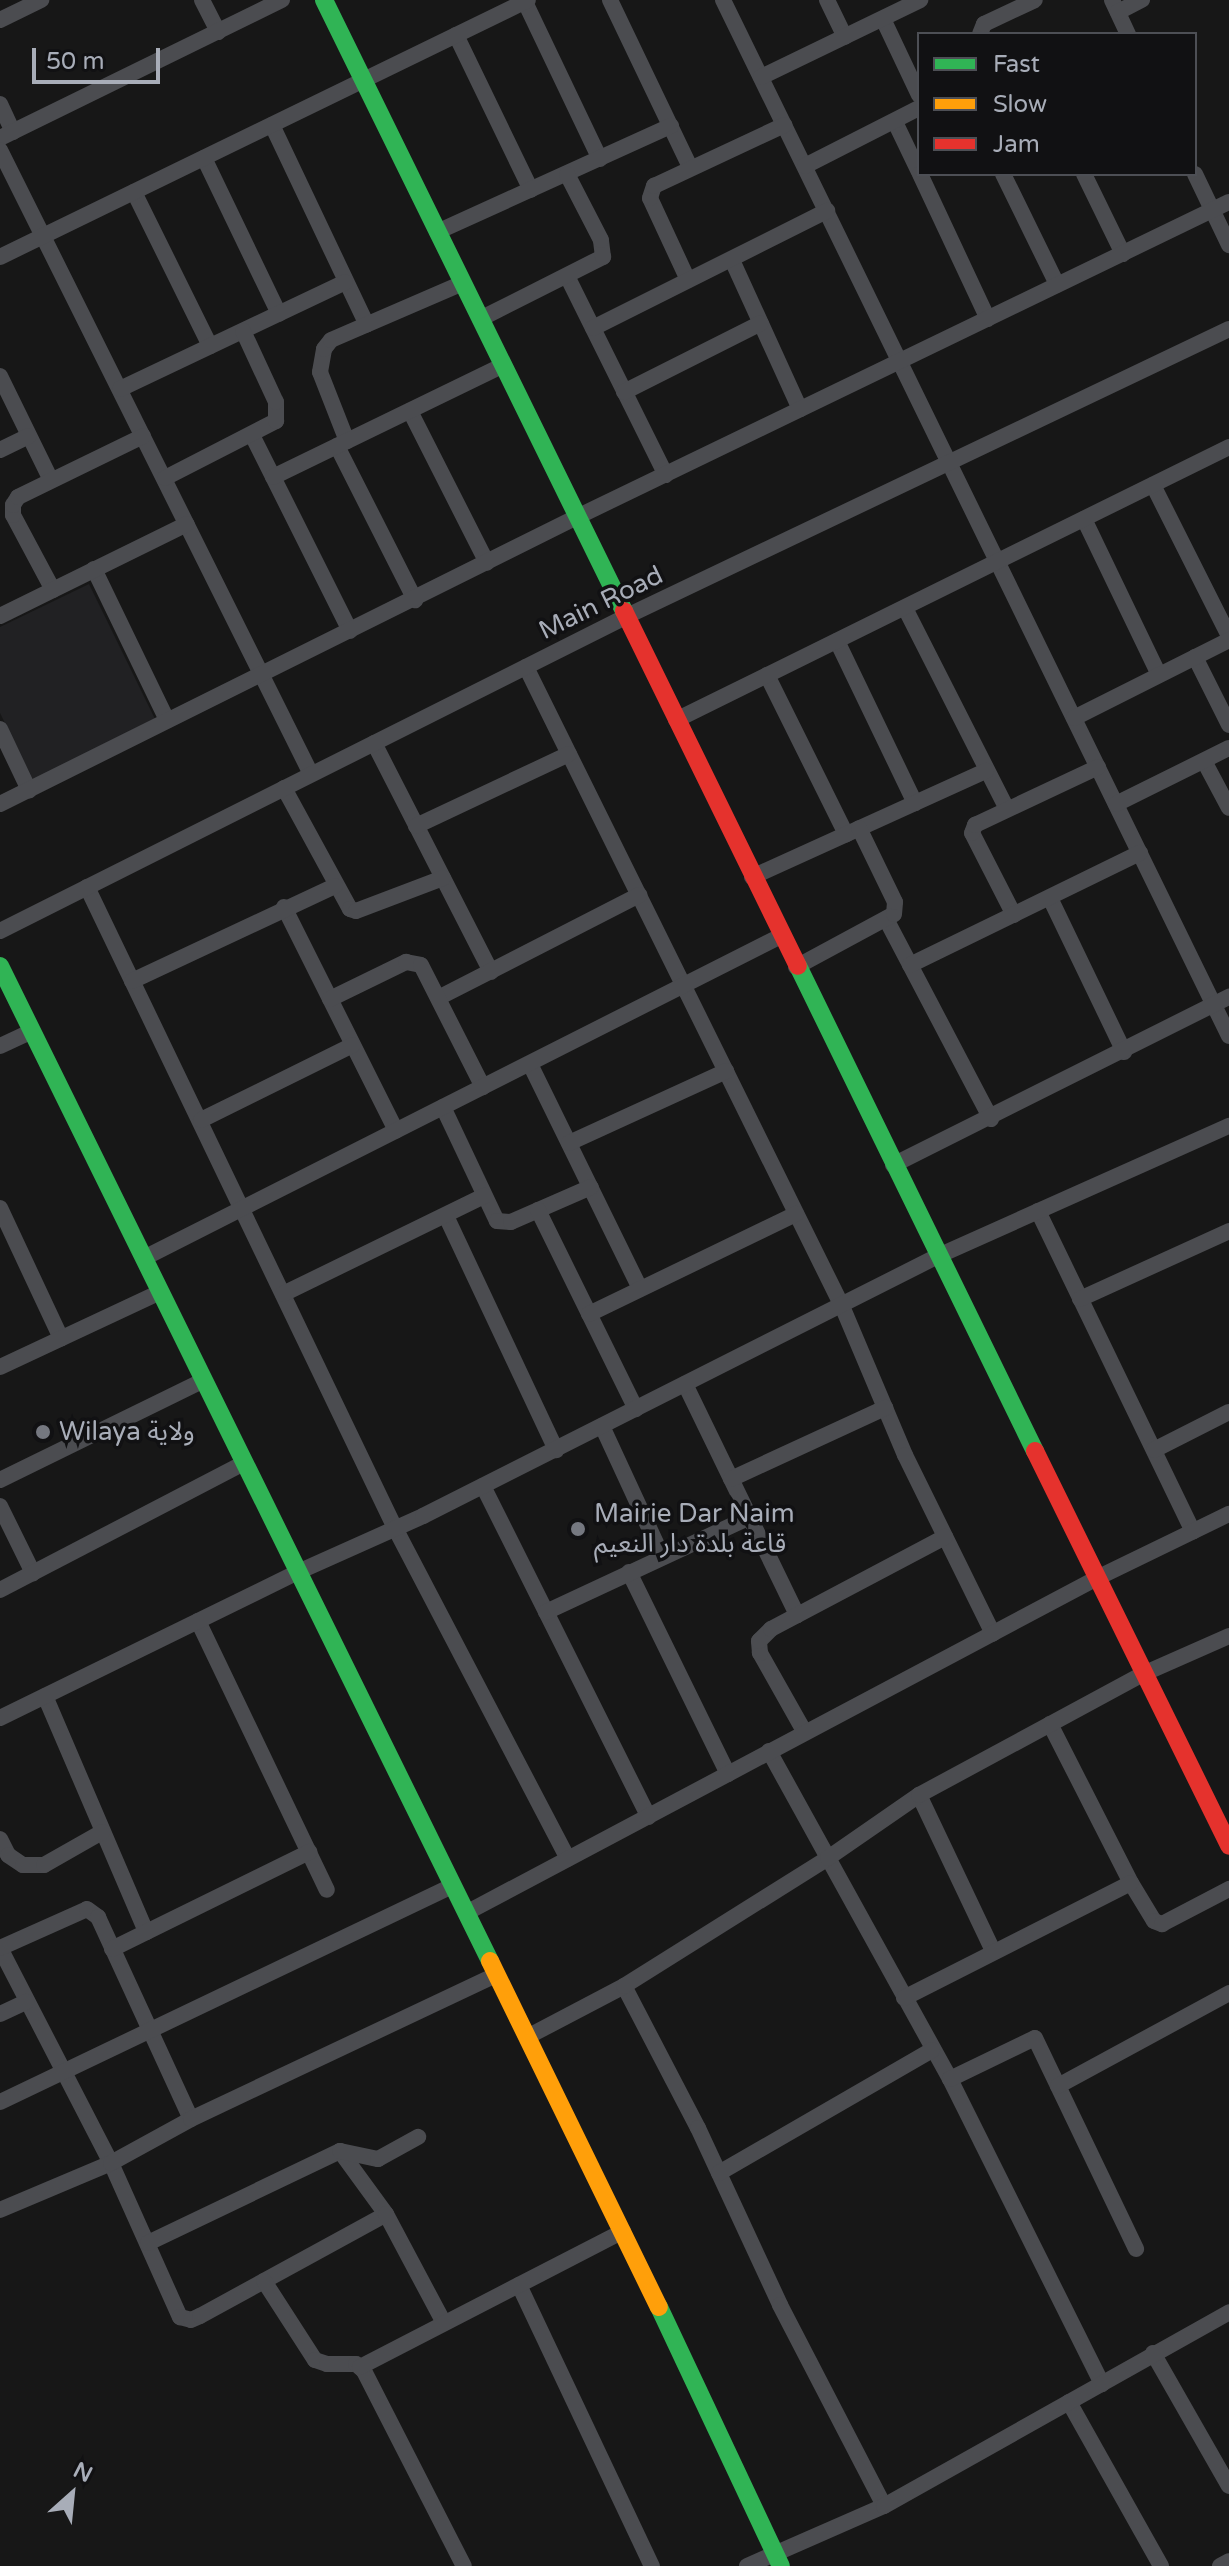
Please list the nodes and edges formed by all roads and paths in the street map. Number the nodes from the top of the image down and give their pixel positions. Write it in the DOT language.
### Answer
graph roads {
  1 [pos="41,0"];
  2 [pos="202,0"];
  3 [pos="282,0"];
  4 [pos="324,0"];
  5 [pos="610,0"];
  6 [pos="723,0"];
  7 [pos="827,0"];
  8 [pos="1035,0"];
  9 [pos="1142,0"];
  10 [pos="527,1"];
  11 [pos="915,1"];
  12 [pos="1115,6"];
  13 [pos="998,8"];
  14 [pos="8,11"];
  15 [pos="883,19"];
  16 [pos="218,32"];
  17 [pos="981,32"];
  18 [pos="1127,32"];
  19 [pos="456,35"];
  20 [pos="845,37"];
  21 [pos="761,77"];
  22 [pos="363,80"];
  23 [pos="917,91"];
  24 [pos="0,104"];
  25 [pos="917,109"];
  26 [pos="895,122"];
  27 [pos="272,125"];
  28 [pos="784,125"];
  29 [pos="671,126"];
  30 [pos="6,135"];
  31 [pos="0,150"];
  32 [pos="204,158"];
  33 [pos="600,159"];
  34 [pos="805,166"];
  35 [pos="917,166"];
  36 [pos="690,167"];
  37 [pos="567,174"];
  38 [pos="922,176"];
  39 [pos="1004,176"];
  40 [pos="1085,176"];
  41 [pos="1196,176"];
  42 [pos="531,190"];
  43 [pos="134,192"];
  44 [pos="1229,202"];
  45 [pos="1212,210"];
  46 [pos="827,211"];
  47 [pos="437,232"];
  48 [pos="43,236"];
  49 [pos="1229,245"];
  50 [pos="1123,254"];
  51 [pos="0,257"];
  52 [pos="732,260"];
  53 [pos="568,278"];
  54 [pos="688,280"];
  55 [pos="345,282"];
  56 [pos="463,283"];
  57 [pos="1057,284"];
  58 [pos="279,314"];
  59 [pos="480,319"];
  60 [pos="988,319"];
  61 [pos="761,323"];
  62 [pos="367,325"];
  63 [pos="593,328"];
  64 [pos="1229,329"];
  65 [pos="243,331"];
  66 [pos="210,346"];
  67 [pos="900,362"];
  68 [pos="502,366"];
  69 [pos="0,376"];
  70 [pos="120,389"];
  71 [pos="624,392"];
  72 [pos="800,409"];
  73 [pos="410,411"];
  74 [pos="252,435"];
  75 [pos="29,436"];
  76 [pos="143,436"];
  77 [pos="342,444"];
  78 [pos="0,450"];
  79 [pos="1227,454"];
  80 [pos="950,464"];
  81 [pos="666,475"];
  82 [pos="273,477"];
  83 [pos="165,478"];
  84 [pos="51,480"];
  85 [pos="1153,485"];
  86 [pos="577,517"];
  87 [pos="1084,519"];
  88 [pos="187,524"];
  89 [pos="998,562"];
  90 [pos="487,563"];
  91 [pos="94,569"];
  92 [pos="53,590"];
  93 [pos="415,600"];
  94 [pos="905,608"];
  95 [pos="0,616"];
  96 [pos="625,617"];
  97 [pos="350,631"];
  98 [pos="1229,638"];
  99 [pos="837,641"];
  100 [pos="1195,657"];
  101 [pos="526,667"];
  102 [pos="262,674"];
  103 [pos="767,675"];
  104 [pos="1159,675"];
  105 [pos="1074,718"];
  106 [pos="167,720"];
  107 [pos="676,720"];
  108 [pos="1229,725"];
  109 [pos="0,729"];
  110 [pos="374,743"];
  111 [pos="1229,748"];
  112 [pos="569,754"];
  113 [pos="1204,761"];
  114 [pos="1098,767"];
  115 [pos="986,771"];
  116 [pos="311,774"];
  117 [pos="284,788"];
  118 [pos="29,790"];
  119 [pos="915,803"];
  120 [pos="0,804"];
  121 [pos="1116,804"];
  122 [pos="1229,808"];
  123 [pos="1007,809"];
  124 [pos="416,826"];
  125 [pos="853,831"];
  126 [pos="1140,853"];
  127 [pos="752,877"];
  128 [pos="443,878"];
  129 [pos="335,886"];
  130 [pos="87,887"];
  131 [pos="639,895"];
  132 [pos="1050,898"];
  133 [pos="284,907"];
  134 [pos="1014,915"];
  135 [pos="886,919"];
  136 [pos="0,931"];
  137 [pos="781,936"];
  138 [pos="910,965"];
  139 [pos="0,966"];
  140 [pos="796,967"];
  141 [pos="491,972"];
  142 [pos="132,981"];
  143 [pos="684,986"];
  144 [pos="440,997"];
  145 [pos="330,999"];
  146 [pos="1222,1001"];
  147 [pos="32,1031"];
  148 [pos="1229,1036"];
  149 [pos="353,1045"];
  150 [pos="0,1046"];
  151 [pos="1124,1052"];
  152 [pos="530,1064"];
  153 [pos="726,1071"];
  154 [pos="483,1087"];
  155 [pos="443,1107"];
  156 [pos="991,1119"];
  157 [pos="201,1120"];
  158 [pos="1229,1126"];
  159 [pos="396,1131"];
  160 [pos="569,1143"];
  161 [pos="893,1165"];
  162 [pos="591,1187"];
  163 [pos="484,1196"];
  164 [pos="0,1208"];
  165 [pos="243,1209"];
  166 [pos="538,1210"];
  167 [pos="1038,1211"];
  168 [pos="796,1214"];
  169 [pos="446,1216"];
  170 [pos="1229,1231"];
  171 [pos="7,1242"];
  172 [pos="938,1256"];
  173 [pos="144,1258"];
  174 [pos="640,1289"];
  175 [pos="160,1292"];
  176 [pos="283,1294"];
  177 [pos="1080,1299"];
  178 [pos="842,1306"];
  179 [pos="589,1314"];
  180 [pos="61,1338"];
  181 [pos="0,1367"];
  182 [pos="204,1380"];
  183 [pos="685,1384"];
  184 [pos="885,1408"];
  185 [pos="636,1409"];
  186 [pos="1229,1412"];
  187 [pos="602,1426"];
  188 [pos="556,1450"];
  189 [pos="1154,1450"];
  190 [pos="244,1463"];
  191 [pos="731,1479"];
  192 [pos="0,1480"];
  193 [pos="483,1486"];
  194 [pos="0,1506"];
  195 [pos="1229,1514"];
  196 [pos="750,1517"];
  197 [pos="395,1528"];
  198 [pos="1193,1531"];
  199 [pos="945,1537"];
  200 [pos="662,1556"];
  201 [pos="298,1572"];
  202 [pos="629,1572"];
  203 [pos="33,1573"];
  204 [pos="1097,1578"];
  205 [pos="0,1590"];
  206 [pos="546,1612"];
  207 [pos="797,1615"];
  208 [pos="198,1621"];
  209 [pos="993,1634"];
  210 [pos="1229,1636"];
  211 [pos="1143,1674"];
  212 [pos="45,1696"];
  213 [pos="0,1718"];
  214 [pos="1050,1724"];
  215 [pos="804,1731"];
  216 [pos="769,1751"];
  217 [pos="728,1774"];
  218 [pos="919,1795"];
  219 [pos="649,1817"];
  220 [pos="102,1832"];
  221 [pos="0,1839"];
  222 [pos="1229,1846"];
  223 [pos="309,1852"];
  224 [pos="828,1858"];
  225 [pos="568,1859"];
  226 [pos="1131,1883"];
  227 [pos="452,1886"];
  228 [pos="1229,1889"];
  229 [pos="327,1890"];
  230 [pos="466,1913"];
  231 [pos="146,1932"];
  232 [pos="112,1949"];
  233 [pos="993,1951"];
  234 [pos="1,1953"];
  235 [pos="496,1975"];
  236 [pos="624,1986"];
  237 [pos="1229,1993"];
  238 [pos="904,1998"];
  239 [pos="26,2002"];
  240 [pos="0,2014"];
  241 [pos="148,2031"];
  242 [pos="527,2037"];
  243 [pos="932,2050"];
  244 [pos="61,2072"];
  245 [pos="950,2079"];
  246 [pos="1058,2086"];
  247 [pos="0,2102"];
  248 [pos="191,2119"];
  249 [pos="418,2137"];
  250 [pos="340,2151"];
  251 [pos="111,2163"];
  252 [pos="719,2173"];
  253 [pos="0,2210"];
  254 [pos="386,2214"];
  255 [pos="623,2231"];
  256 [pos="148,2243"];
  257 [pos="1136,2249"];
  258 [pos="264,2281"];
  259 [pos="519,2285"];
  260 [pos="1229,2312"];
  261 [pos="444,2323"];
  262 [pos="1153,2353"];
  263 [pos="360,2367"];
  264 [pos="1102,2384"];
  265 [pos="1069,2402"];
  266 [pos="1229,2486"];
  267 [pos="884,2506"];
  268 [pos="778,2558"];
  269 [pos="1229,2561"];
  270 [pos="464,2566"];
  271 [pos="652,2566"];
  272 [pos="747,2566"];
  273 [pos="1161,2566"];
  274 [pos="1220,2566"];
  1 -- 14 [label="street"];
  2 -- 16 [label="street"];
  3 -- 16 [label="street"];
  4 -- 22 [label="street"];
  5 -- 29 [label="street"];
  6 -- 21 [label="street"];
  7 -- 20 [label="street"];
  8 -- 13 [label="street"];
  9 -- 12 [label="street"];
  10 -- 19 [label="street"];
  10 -- 33 [label="street"];
  11 -- 15 [label="street"];
  12 -- 18 [label="street"];
  13 -- 17 [label="street"];
  15 -- 20 [label="street"];
  15 -- 23 [label="street"];
  16 -- 30 [label="street"];
  19 -- 22 [label="street"];
  19 -- 42 [label="street"];
  20 -- 21 [label="street"];
  21 -- 28 [label="street"];
  22 -- 27 [label="street"];
  22 -- 47 [label="street"];
  24 -- 30 [label="street"];
  25 -- 26 [label="street"];
  26 -- 34 [label="street"];
  26 -- 35 [label="street"];
  27 -- 32 [label="street"];
  27 -- 55 [label="street"];
  28 -- 34 [label="street"];
  28 -- 36 [label="street"];
  29 -- 33 [label="street"];
  29 -- 36 [label="street"];
  31 -- 48 [label="street"];
  32 -- 43 [label="street"];
  32 -- 58 [label="street"];
  33 -- 37 [label="street"];
  34 -- 46 [label="street"];
  36 -- 54 [label="street"];
  37 -- 42 [label="street"];
  37 -- 53 [label="street"];
  38 -- 60 [label="street"];
  39 -- 57 [label="street"];
  40 -- 50 [label="street"];
  41 -- 45 [label="street"];
  42 -- 47 [label="street"];
  43 -- 48 [label="street"];
  43 -- 66 [label="street"];
  44 -- 45 [label="street"];
  45 -- 49 [label="street"];
  45 -- 50 [label="street"];
  46 -- 52 [label="street"];
  46 -- 67 [label="street"];
  47 -- 56 [label="street"];
  48 -- 51 [label="street"];
  48 -- 70 [label="street"];
  50 -- 57 [label="street"];
  52 -- 54 [label="street"];
  52 -- 61 [label="street"];
  53 -- 59 [label="street"];
  53 -- 63 [label="street"];
  54 -- 63 [label="street"];
  55 -- 58 [label="street"];
  55 -- 62 [label="street"];
  56 -- 59 [label="street"];
  56 -- 62 [label="street"];
  57 -- 60 [label="street"];
  58 -- 65 [label="street"];
  59 -- 68 [label="street"];
  60 -- 67 [label="street"];
  61 -- 71 [label="street"];
  61 -- 72 [label="street"];
  62 -- 77 [label="street"];
  63 -- 71 [label="street"];
  64 -- 80 [label="street, Main Road"];
  65 -- 66 [label="street"];
  65 -- 74 [label="street"];
  66 -- 70 [label="street"];
  67 -- 72 [label="street"];
  67 -- 80 [label="street"];
  68 -- 73 [label="street"];
  68 -- 86 [label="street"];
  69 -- 75 [label="street"];
  70 -- 76 [label="street"];
  71 -- 81 [label="street"];
  72 -- 81 [label="street"];
  73 -- 77 [label="street"];
  73 -- 90 [label="street"];
  74 -- 82 [label="street"];
  74 -- 83 [label="street"];
  75 -- 78 [label="street"];
  75 -- 84 [label="street"];
  76 -- 83 [label="street"];
  76 -- 84 [label="street"];
  77 -- 82 [label="street"];
  77 -- 93 [label="street"];
  79 -- 85 [label="street"];
  80 -- 89 [label="street"];
  80 -- 96 [label="street, Main Road"];
  81 -- 86 [label="street"];
  82 -- 97 [label="street"];
  83 -- 88 [label="street"];
  84 -- 92 [label="street"];
  85 -- 87 [label="street"];
  85 -- 98 [label="street"];
  86 -- 90 [label="street"];
  86 -- 96 [label="street"];
  87 -- 89 [label="street"];
  87 -- 104 [label="street"];
  88 -- 91 [label="street"];
  88 -- 102 [label="street"];
  89 -- 94 [label="street"];
  89 -- 105 [label="street"];
  90 -- 93 [label="street"];
  91 -- 92 [label="street"];
  91 -- 106 [label="street"];
  92 -- 95 [label="street"];
  93 -- 97 [label="street"];
  94 -- 99 [label="street"];
  94 -- 115 [label="street"];
  96 -- 101 [label="street, Main Road"];
  96 -- 107 [label="street"];
  97 -- 102 [label="street"];
  98 -- 100 [label="street"];
  99 -- 103 [label="street"];
  99 -- 119 [label="street"];
  100 -- 104 [label="street"];
  100 -- 108 [label="street"];
  101 -- 110 [label="street, Main Road"];
  101 -- 112 [label="street"];
  102 -- 106 [label="street"];
  102 -- 116 [label="street"];
  103 -- 107 [label="street"];
  103 -- 125 [label="street"];
  104 -- 105 [label="street"];
  105 -- 114 [label="street"];
  106 -- 118 [label="street"];
  107 -- 127 [label="street"];
  109 -- 118 [label="street"];
  110 -- 116 [label="street, Main Road"];
  110 -- 124 [label="street"];
  111 -- 113 [label="street"];
  112 -- 124 [label="street"];
  112 -- 131 [label="street"];
  113 -- 121 [label="street"];
  113 -- 122 [label="street"];
  114 -- 121 [label="street"];
  114 -- 123 [label="street"];
  115 -- 119 [label="street"];
  115 -- 123 [label="street"];
  116 -- 117 [label="street, Main Road"];
  117 -- 129 [label="street"];
  117 -- 130 [label="street, Main Road"];
  118 -- 120 [label="street"];
  119 -- 125 [label="street"];
  121 -- 126 [label="street"];
  123 -- 134 [label="street"];
  124 -- 128 [label="street"];
  125 -- 127 [label="street"];
  125 -- 135 [label="street"];
  126 -- 132 [label="street"];
  126 -- 146 [label="street"];
  127 -- 137 [label="street"];
  128 -- 129 [label="street"];
  128 -- 141 [label="street"];
  129 -- 133 [label="street"];
  130 -- 136 [label="street, Main Road"];
  130 -- 142 [label="street"];
  131 -- 141 [label="street"];
  131 -- 143 [label="street"];
  132 -- 134 [label="street"];
  132 -- 151 [label="street"];
  133 -- 142 [label="street"];
  133 -- 145 [label="street"];
  134 -- 138 [label="street"];
  135 -- 138 [label="street"];
  135 -- 140 [label="street"];
  137 -- 140 [label="street"];
  137 -- 143 [label="street"];
  138 -- 156 [label="street"];
  139 -- 147 [label="street"];
  140 -- 161 [label="street"];
  141 -- 144 [label="street"];
  142 -- 157 [label="street"];
  143 -- 152 [label="street"];
  143 -- 153 [label="street"];
  144 -- 145 [label="street"];
  144 -- 154 [label="street"];
  145 -- 149 [label="street"];
  146 -- 148 [label="street"];
  146 -- 151 [label="street"];
  147 -- 150 [label="street"];
  147 -- 173 [label="street"];
  149 -- 157 [label="street"];
  149 -- 159 [label="street"];
  151 -- 156 [label="street"];
  152 -- 154 [label="street"];
  152 -- 160 [label="street"];
  153 -- 160 [label="street"];
  153 -- 168 [label="street"];
  154 -- 155 [label="street"];
  155 -- 159 [label="street"];
  155 -- 163 [label="street"];
  156 -- 161 [label="street"];
  157 -- 165 [label="street"];
  158 -- 167 [label="street"];
  159 -- 165 [label="street"];
  160 -- 162 [label="street"];
  161 -- 172 [label="street"];
  162 -- 166 [label="street"];
  162 -- 174 [label="street"];
  163 -- 166 [label="street"];
  163 -- 169 [label="street"];
  164 -- 171 [label="street"];
  165 -- 173 [label="street"];
  165 -- 176 [label="street"];
  166 -- 179 [label="street"];
  167 -- 172 [label="street"];
  167 -- 177 [label="street"];
  168 -- 174 [label="street"];
  168 -- 178 [label="street"];
  169 -- 176 [label="street"];
  169 -- 188 [label="street"];
  170 -- 177 [label="street"];
  171 -- 180 [label="street"];
  172 -- 178 [label="street"];
  172 -- 204 [label="street"];
  173 -- 175 [label="street"];
  174 -- 179 [label="street"];
  175 -- 180 [label="street"];
  175 -- 182 [label="street"];
  176 -- 197 [label="street"];
  177 -- 189 [label="street"];
  178 -- 183 [label="street"];
  178 -- 184 [label="street"];
  179 -- 185 [label="street"];
  180 -- 181 [label="street"];
  182 -- 190 [label="street"];
  182 -- 192 [label="street"];
  183 -- 185 [label="street"];
  183 -- 191 [label="street"];
  184 -- 191 [label="street"];
  184 -- 199 [label="street"];
  185 -- 187 [label="street"];
  186 -- 189 [label="street"];
  187 -- 188 [label="street"];
  187 -- 200 [label="street"];
  188 -- 193 [label="street"];
  189 -- 198 [label="street"];
  190 -- 201 [label="street"];
  190 -- 203 [label="street"];
  191 -- 196 [label="street"];
  193 -- 197 [label="street"];
  193 -- 206 [label="street"];
  194 -- 203 [label="street"];
  195 -- 198 [label="street"];
  196 -- 200 [label="street"];
  196 -- 207 [label="street"];
  197 -- 201 [label="street"];
  197 -- 225 [label="street"];
  198 -- 204 [label="street"];
  199 -- 207 [label="street"];
  199 -- 209 [label="street"];
  200 -- 202 [label="street"];
  201 -- 208 [label="street"];
  201 -- 227 [label="street"];
  202 -- 206 [label="street"];
  202 -- 217 [label="street"];
  203 -- 205 [label="street"];
  204 -- 209 [label="street"];
  204 -- 211 [label="street"];
  206 -- 219 [label="street"];
  207 -- 215 [label="street"];
  208 -- 212 [label="street"];
  208 -- 223 [label="street"];
  209 -- 215 [label="street"];
  210 -- 211 [label="street"];
  211 -- 214 [label="street"];
  211 -- 222 [label="street"];
  212 -- 213 [label="street"];
  212 -- 220 [label="street"];
  214 -- 218 [label="street"];
  214 -- 226 [label="street"];
  215 -- 216 [label="street"];
  216 -- 217 [label="street"];
  216 -- 224 [label="street"];
  217 -- 219 [label="street"];
  218 -- 224 [label="street"];
  218 -- 233 [label="street"];
  219 -- 225 [label="street"];
  220 -- 221 [label="street"];
  220 -- 231 [label="street"];
  223 -- 229 [label="street"];
  223 -- 231 [label="street"];
  224 -- 236 [label="street"];
  224 -- 238 [label="street"];
  225 -- 230 [label="street"];
  226 -- 228 [label="street"];
  226 -- 233 [label="street"];
  227 -- 230 [label="street"];
  227 -- 241 [label="street"];
  230 -- 235 [label="street"];
  231 -- 232 [label="street"];
  232 -- 234 [label="street"];
  232 -- 241 [label="street"];
  233 -- 238 [label="street"];
  234 -- 239 [label="street"];
  235 -- 242 [label="street"];
  235 -- 248 [label="street"];
  236 -- 242 [label="street"];
  236 -- 252 [label="street"];
  237 -- 246 [label="street"];
  238 -- 243 [label="street"];
  239 -- 240 [label="street"];
  239 -- 244 [label="street"];
  241 -- 244 [label="street"];
  241 -- 248 [label="street"];
  242 -- 255 [label="street"];
  243 -- 245 [label="street"];
  243 -- 252 [label="street"];
  244 -- 247 [label="street"];
  244 -- 251 [label="street"];
  245 -- 246 [label="street"];
  245 -- 264 [label="street"];
  246 -- 257 [label="street"];
  248 -- 251 [label="street"];
  249 -- 250 [label="street"];
  250 -- 254 [label="street"];
  250 -- 256 [label="street"];
  251 -- 253 [label="street"];
  251 -- 256 [label="street"];
  252 -- 267 [label="street"];
  254 -- 258 [label="street"];
  254 -- 261 [label="street"];
  255 -- 259 [label="street"];
  255 -- 268 [label="street"];
  256 -- 258 [label="street"];
  258 -- 263 [label="street"];
  259 -- 261 [label="street"];
  259 -- 271 [label="street"];
  260 -- 262 [label="street"];
  261 -- 263 [label="street"];
  262 -- 264 [label="street"];
  262 -- 266 [label="street"];
  263 -- 270 [label="street"];
  264 -- 265 [label="street"];
  265 -- 267 [label="street"];
  265 -- 273 [label="street"];
  267 -- 268 [label="street"];
  268 -- 272 [label="street"];
  269 -- 274 [label="street"];
}
